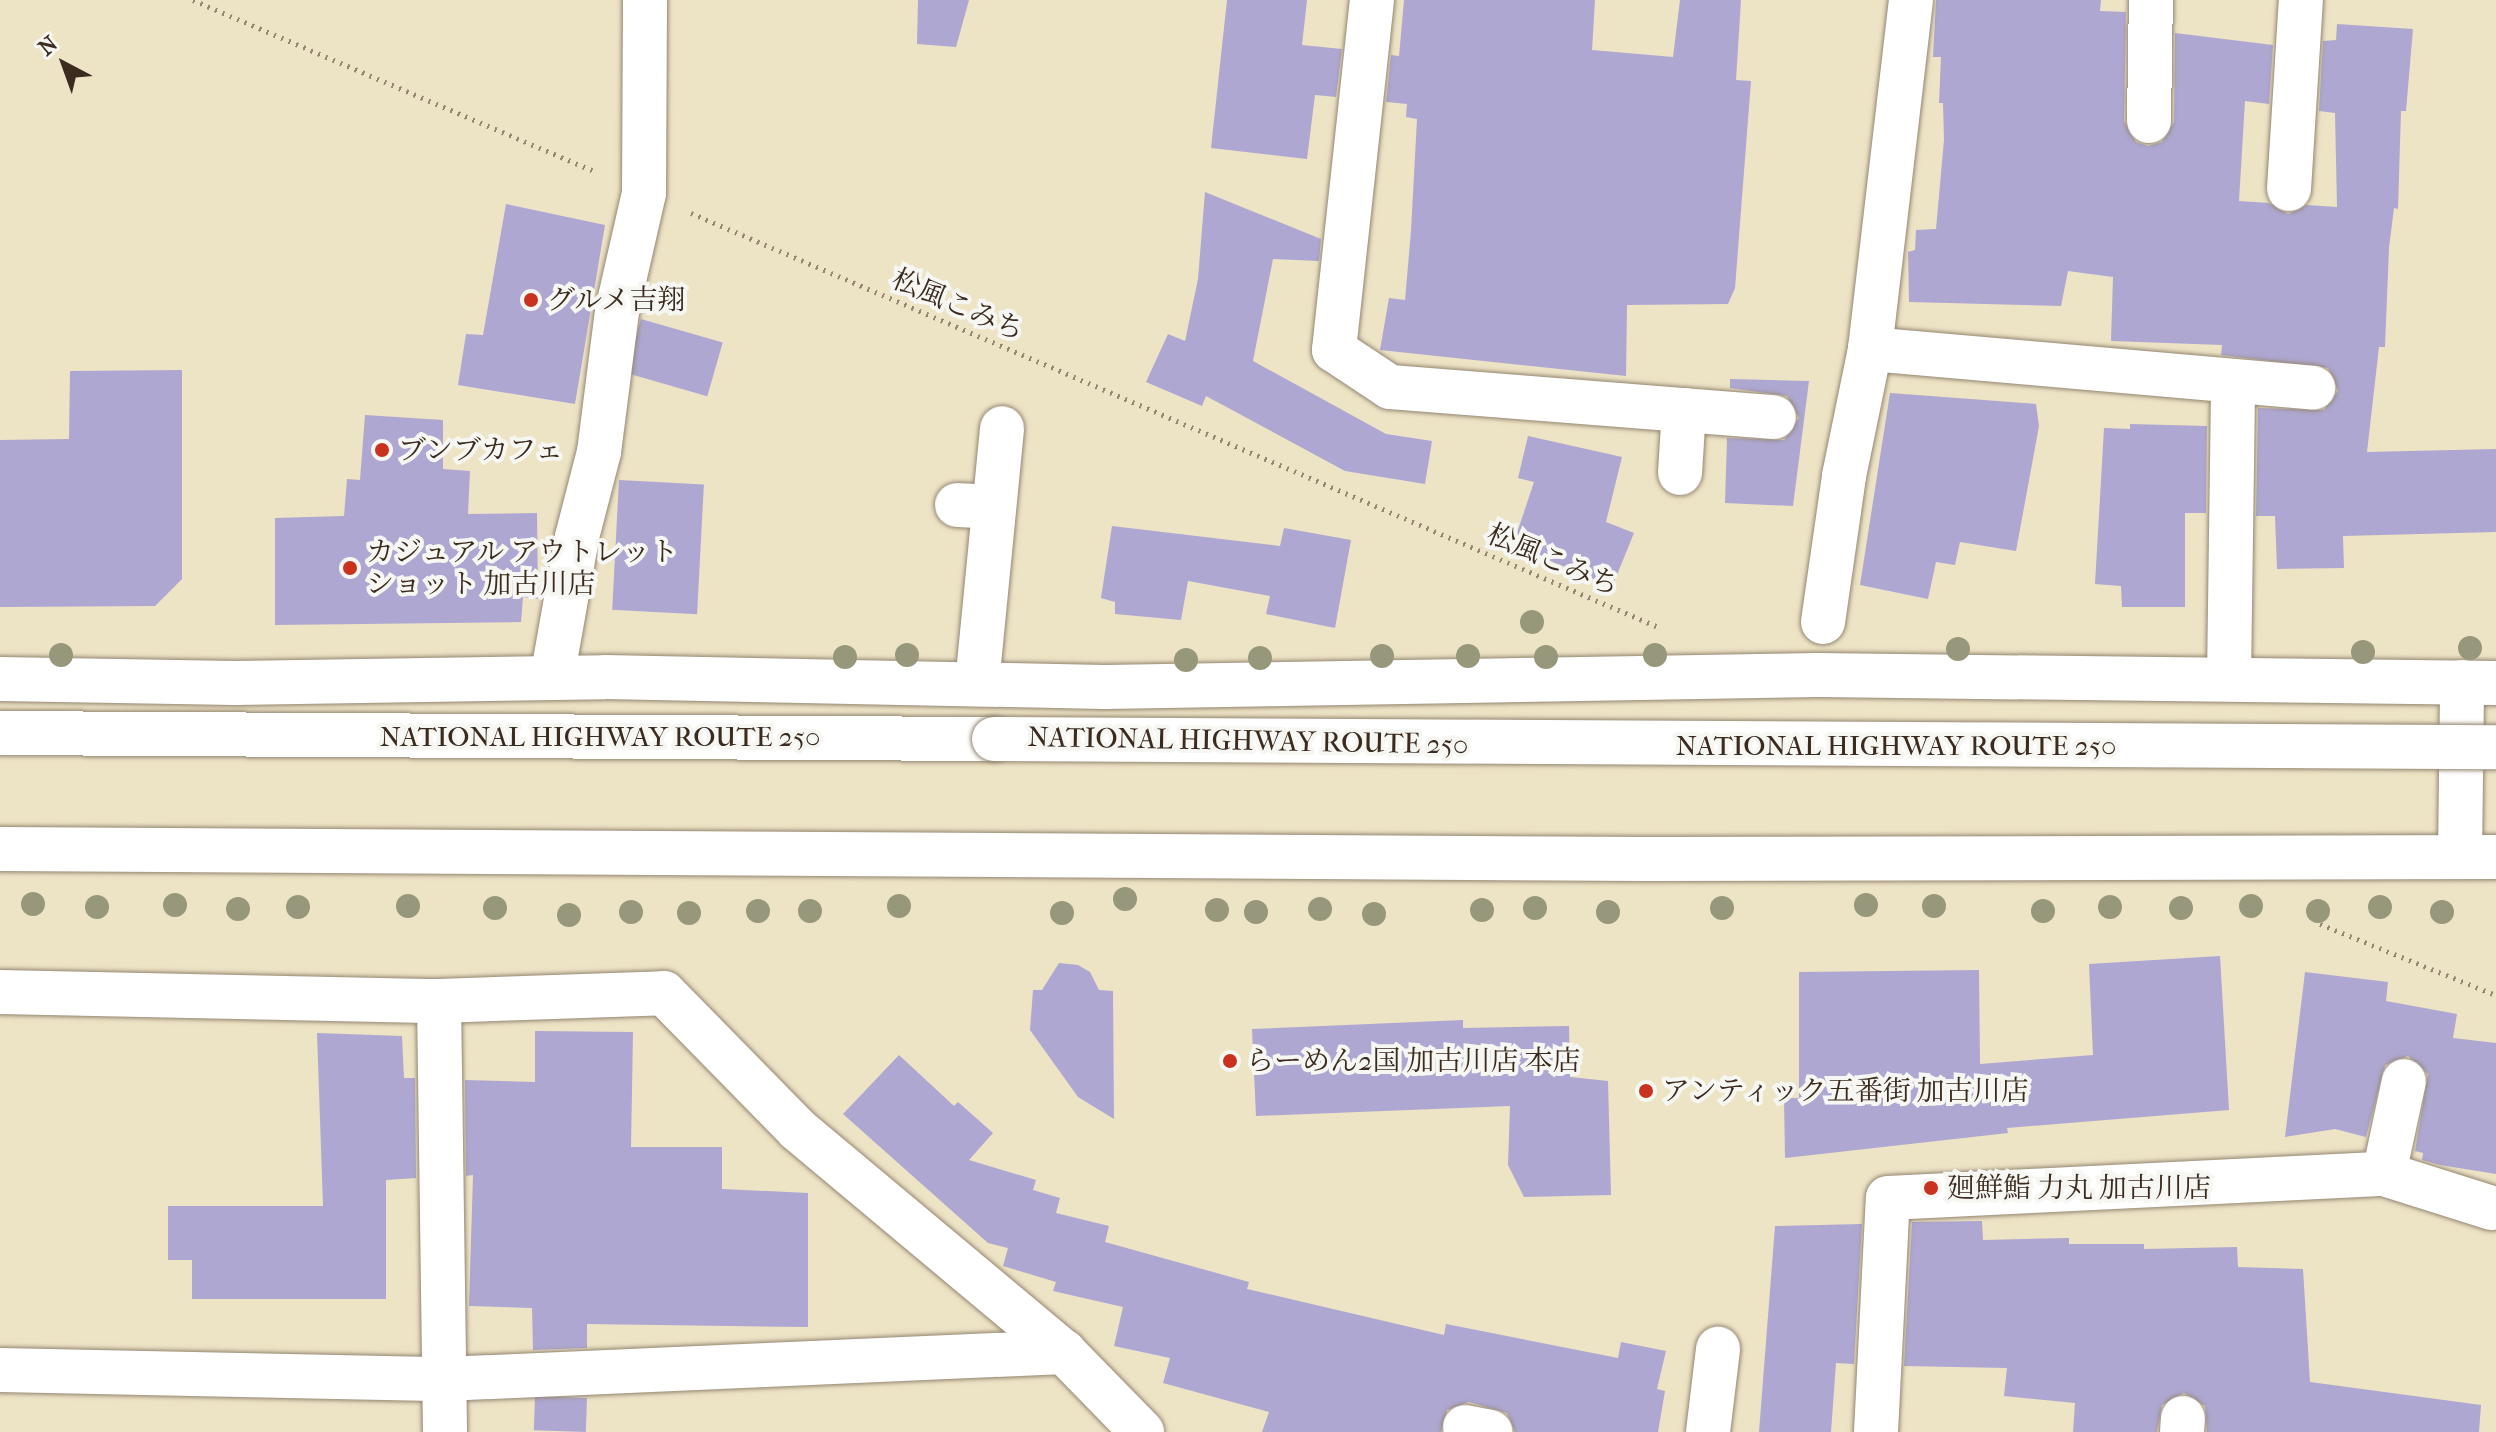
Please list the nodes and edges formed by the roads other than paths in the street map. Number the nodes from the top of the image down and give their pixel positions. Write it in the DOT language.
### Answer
graph roads {
  1 [pos="645,0"];
  2 [pos="1372,0"];
  3 [pos="1911,0"];
  4 [pos="2151,0"];
  5 [pos="2301,0"];
  6 [pos="2149,121"];
  7 [pos="2289,189"];
  8 [pos="1870,349"];
  9 [pos="2233,381"];
  10 [pos="2313,388"];
  11 [pos="1684,410"];
  12 [pos="1774,417"];
  13 [pos="1002,428"];
  14 [pos="1680,473"];
  15 [pos="1823,622"];
  16 [pos="552,678"];
  17 [pos="2229,678"];
  18 [pos="0,679"];
  19 [pos="2479,683"];
  20 [pos="977,684"];
  21 [pos="0,733"];
  22 [pos="2496,747"];
  23 [pos="0,849"];
  24 [pos="2478,857"];
  25 [pos="0,992"];
  26 [pos="439,1001"];
  27 [pos="2404,1081"];
  28 [pos="2384,1174"];
  29 [pos="2492,1208"];
  30 [pos="1718,1349"];
  31 [pos="1064,1352"];
  32 [pos="0,1370"];
  33 [pos="445,1379"];
  34 [pos="445,1432"];
  35 [pos="1142,1432"];
  36 [pos="1708,1432"];
  37 [pos="1876,1432"];
  1 -- 16 [label="main road"];
  2 -- 11 [label="main road"];
  3 -- 8 [label="main road"];
  4 -- 6 [label="main road"];
  5 -- 7 [label="main road"];
  8 -- 9 [label="main road"];
  8 -- 15 [label="main road"];
  9 -- 10 [label="main road"];
  9 -- 17 [label="main road"];
  11 -- 12 [label="main road"];
  11 -- 14 [label="main road"];
  13 -- 20 [label="main road"];
  16 -- 18 [label="main road"];
  16 -- 20 [label="main road"];
  17 -- 19 [label="main road"];
  17 -- 20 [label="main road"];
  19 -- 24 [label="main road"];
  21 -- 22 [label="main road, NATIONAL HIGHWAY ROUTE 250, bridge"];
  23 -- 24 [label="main road"];
  25 -- 26 [label="main road"];
  26 -- 31 [label="main road"];
  26 -- 33 [label="main road"];
  27 -- 28 [label="main road"];
  28 -- 29 [label="main road"];
  28 -- 37 [label="main road"];
  30 -- 36 [label="main road"];
  31 -- 33 [label="main road"];
  31 -- 35 [label="main road"];
  32 -- 33 [label="main road"];
  33 -- 34 [label="main road"];
}
